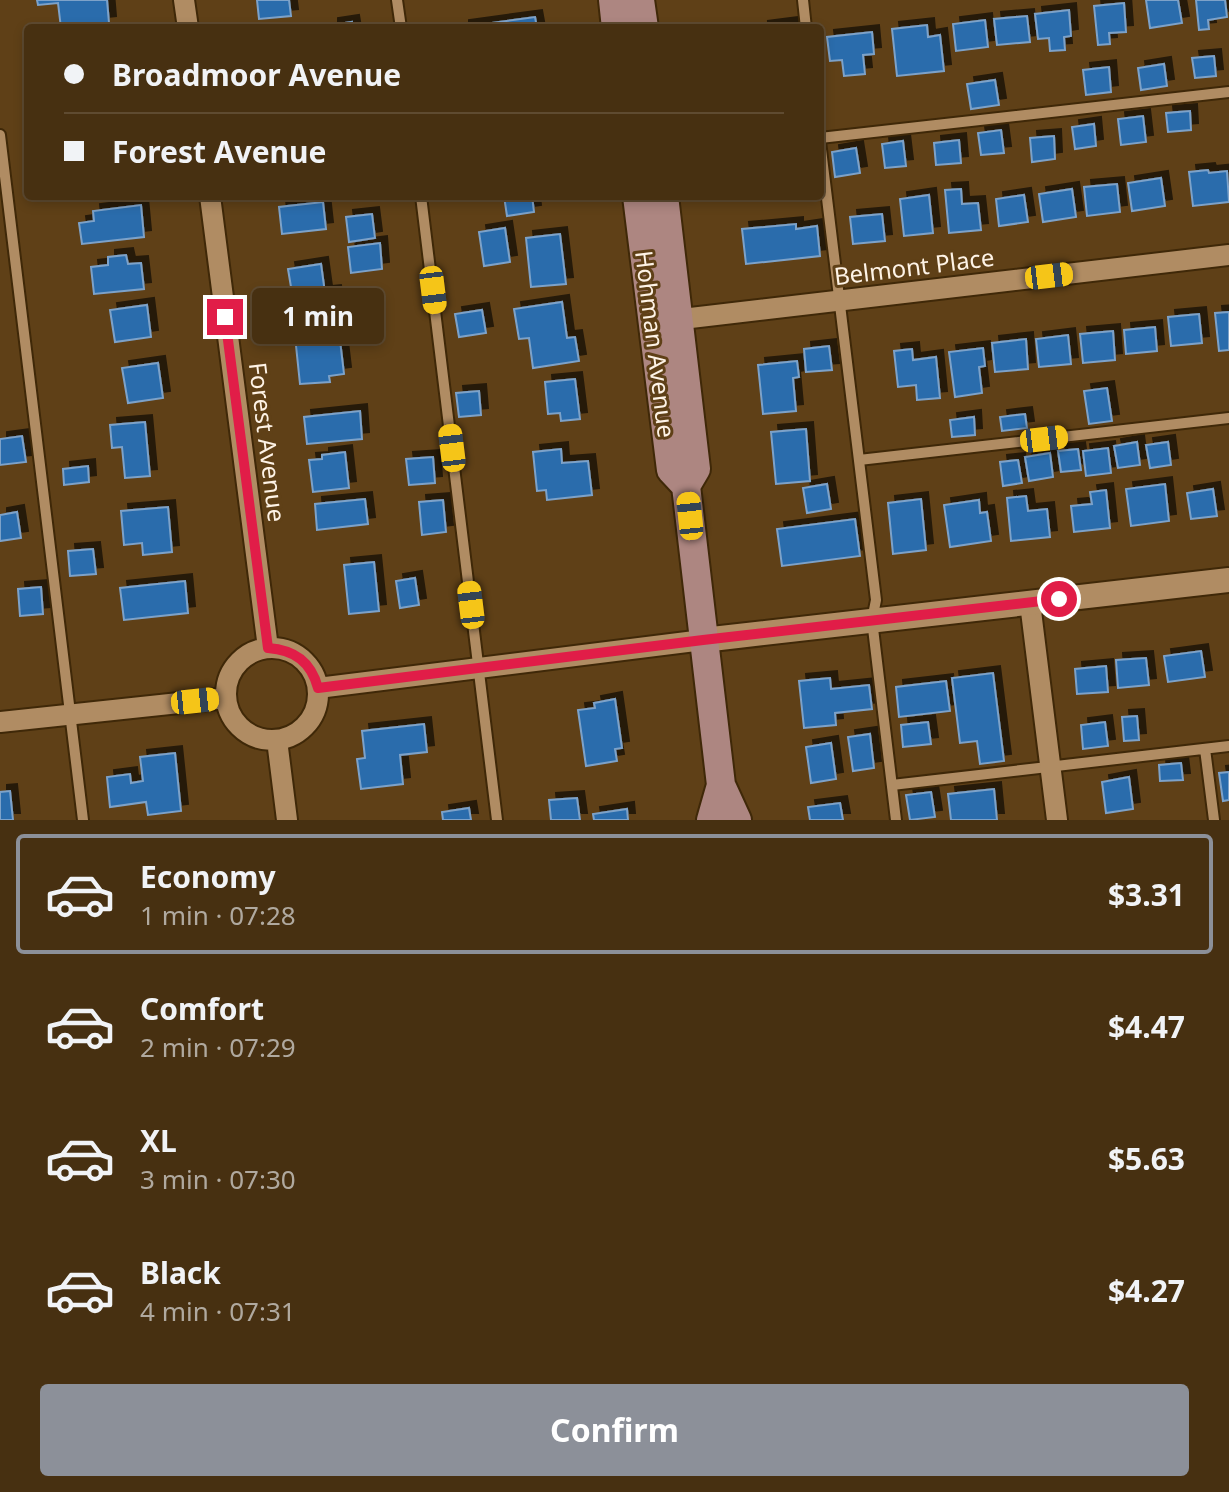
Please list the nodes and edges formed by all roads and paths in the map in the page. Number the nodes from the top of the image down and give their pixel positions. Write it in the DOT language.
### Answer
graph roads {
  1 [pos="184,0"];
  2 [pos="397,0"];
  3 [pos="613,0"];
  4 [pos="640,0"];
  5 [pos="803,0"];
  6 [pos="187,24"];
  7 [pos="400,24"];
  8 [pos="616,24"];
  9 [pos="643,24"];
  10 [pos="806,24"];
  11 [pos="1229,92"];
  12 [pos="0,135"];
  13 [pos="824,140"];
  14 [pos="824,174"];
  15 [pos="211,200"];
  16 [pos="421,200"];
  17 [pos="638,200"];
  18 [pos="664,200"];
  19 [pos="1229,255"];
  20 [pos="839,301"];
  21 [pos="666,321"];
  22 [pos="1229,418"];
  23 [pos="859,460"];
  24 [pos="1229,580"];
  25 [pos="1030,603"];
  26 [pos="872,620"];
  27 [pos="703,640"];
  28 [pos="268,648"];
  29 [pos="479,668"];
  30 [pos="318,688"];
  31 [pos="226,698"];
  32 [pos="70,714"];
  33 [pos="0,722"];
  34 [pos="277,740"];
  35 [pos="1229,746"];
  36 [pos="1205,749"];
  37 [pos="1051,768"];
  38 [pos="721,785"];
  39 [pos="892,785"];
  40 [pos="83,820"];
  41 [pos="287,820"];
  42 [pos="497,820"];
  43 [pos="711,820"];
  44 [pos="737,820"];
  45 [pos="896,820"];
  46 [pos="1057,820"];
  47 [pos="1214,820"];
  1 -- 6 [label="street"];
  2 -- 7 [label="lane"];
  3 -- 8 [label="main road"];
  4 -- 9 [label="main road"];
  5 -- 10 [label="lane"];
  11 -- 13 [label="lane"];
  12 -- 32 [label="lane"];
  14 -- 20 [label="lane"];
  15 -- 28 [label="street, Forest Avenue"];
  16 -- 29 [label="lane"];
  17 -- 21 [label="main road, Hohman Avenue"];
  18 -- 21 [label="main road, Hohman Avenue"];
  19 -- 20 [label="street, Belmont Place"];
  20 -- 21 [label="street, Belmont Place"];
  20 -- 23 [label="lane"];
  21 -- 27 [label="main road, Hohman Avenue"];
  22 -- 23 [label="lane"];
  23 -- 26 [label="lane"];
  24 -- 25 [label="street"];
  25 -- 26 [label="street"];
  25 -- 37 [label="street"];
  26 -- 27 [label="street"];
  26 -- 39 [label="lane"];
  27 -- 29 [label="street"];
  27 -- 38 [label="main road, Hohman Avenue"];
  28 -- 30 [label="street"];
  28 -- 31 [label="street"];
  29 -- 30 [label="street"];
  29 -- 42 [label="lane"];
  30 -- 34 [label="street"];
  31 -- 32 [label="street"];
  31 -- 34 [label="street"];
  32 -- 33 [label="street"];
  32 -- 40 [label="lane"];
  34 -- 41 [label="street"];
  35 -- 36 [label="lane"];
  36 -- 37 [label="lane"];
  36 -- 47 [label="lane"];
  37 -- 39 [label="lane"];
  37 -- 46 [label="street"];
  38 -- 43 [label="main road, Hohman Avenue"];
  38 -- 44 [label="main road, Hohman Avenue"];
  39 -- 45 [label="lane"];
}
